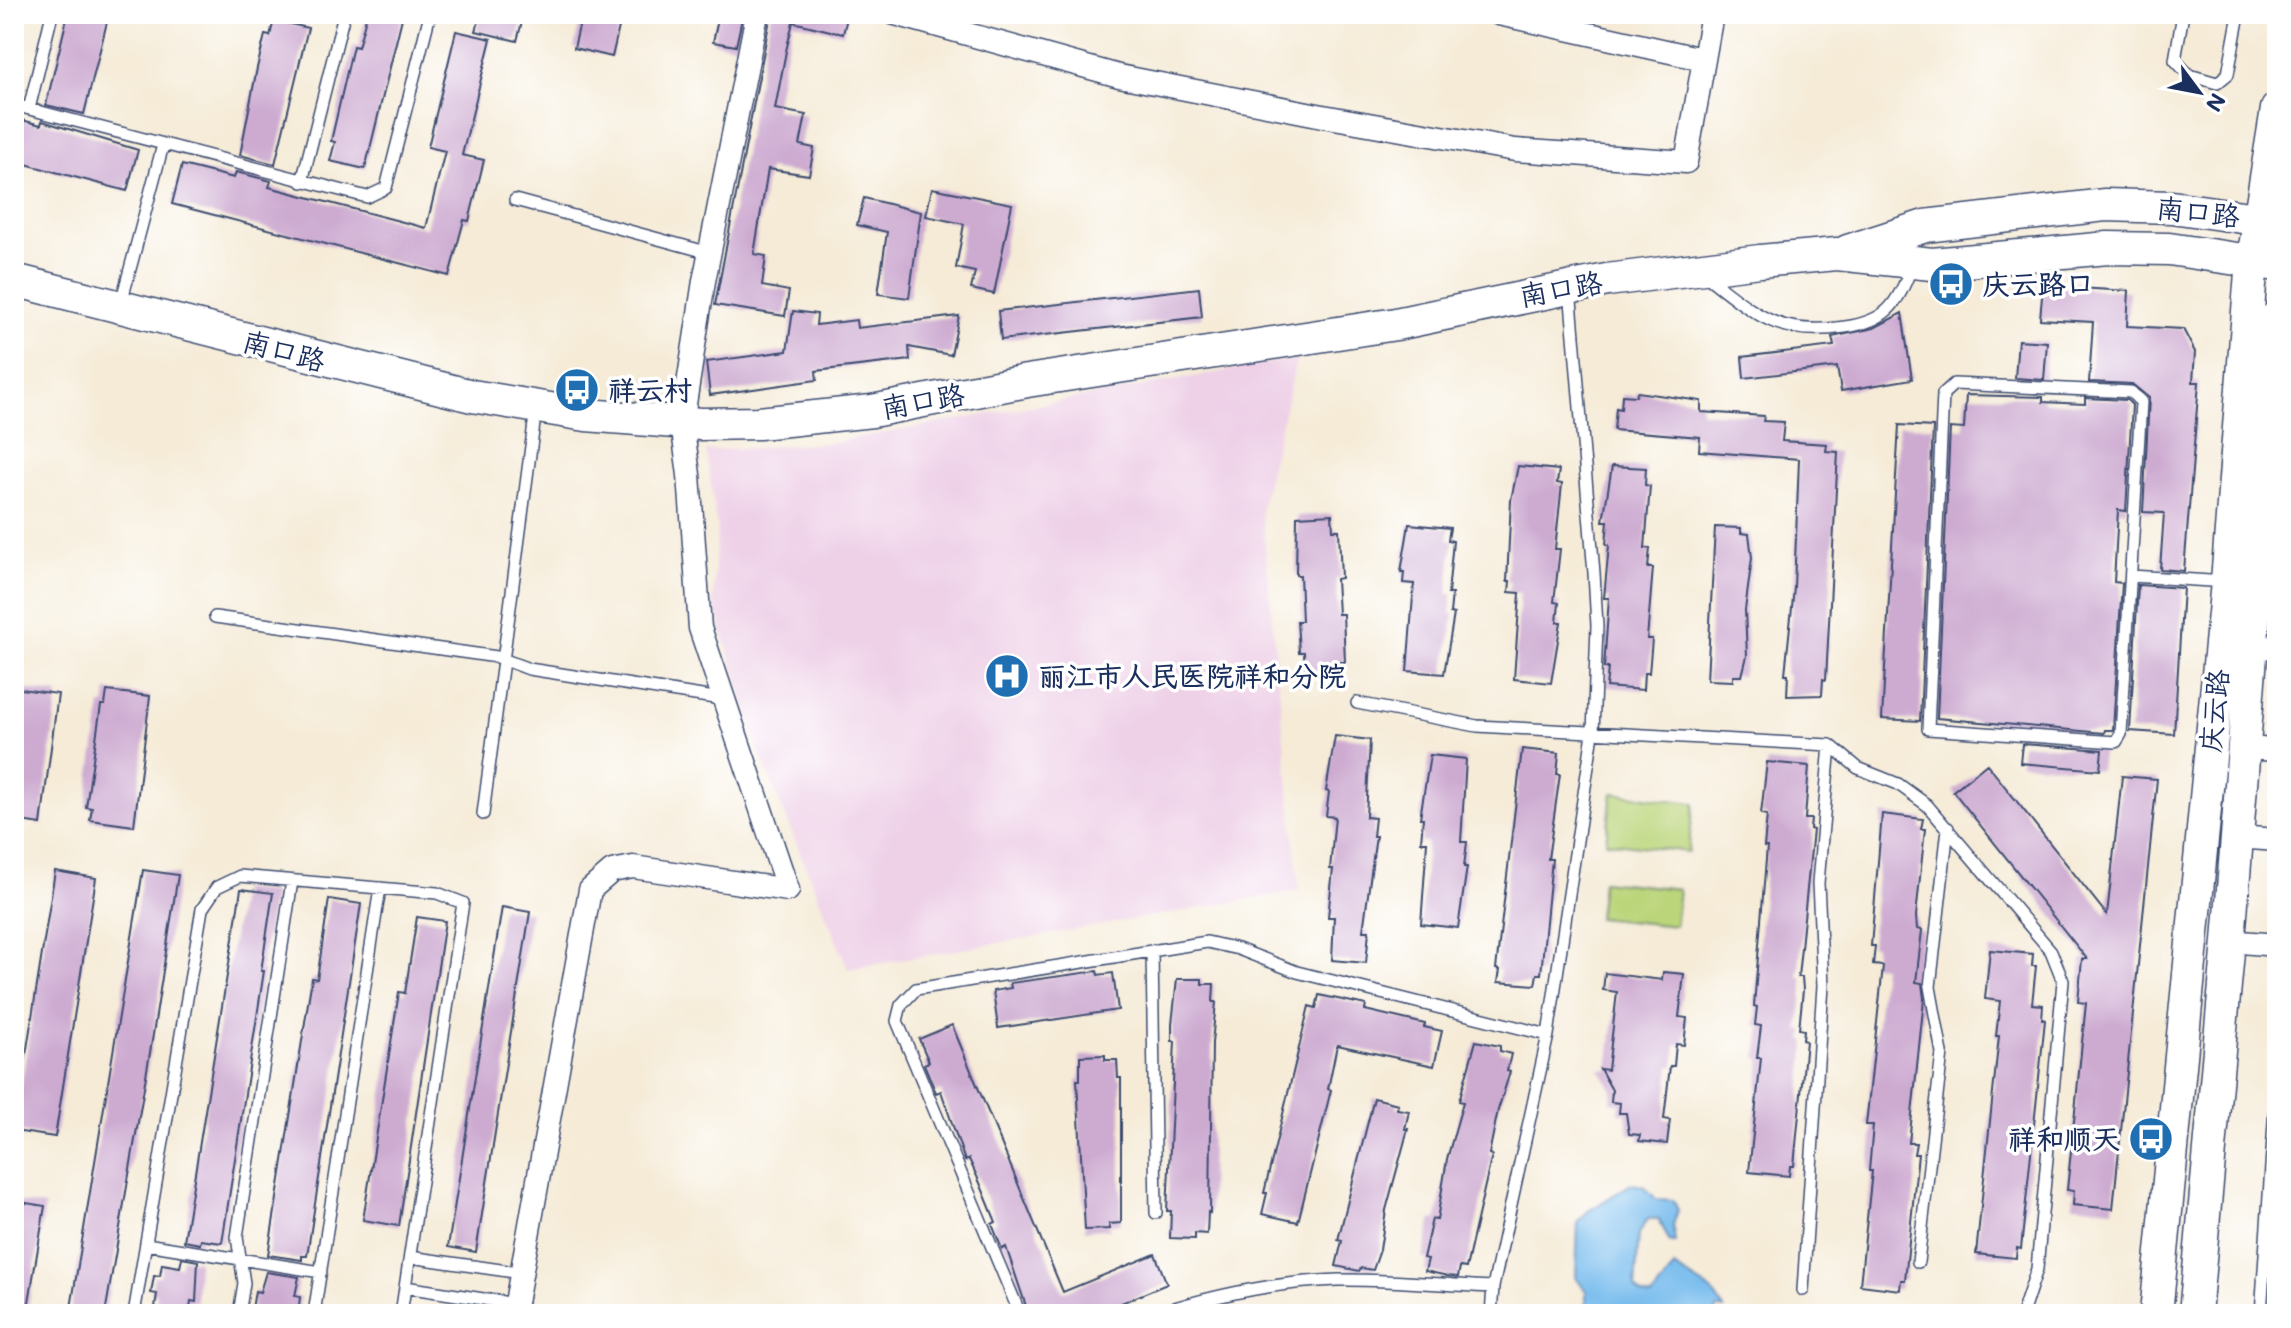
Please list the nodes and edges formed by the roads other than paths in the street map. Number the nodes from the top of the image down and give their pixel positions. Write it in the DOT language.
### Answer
graph roads {
  1 [pos="52,14"];
  2 [pos="344,14"];
  3 [pos="430,14"];
  4 [pos="757,14"];
  5 [pos="895,14"];
  6 [pos="1499,14"];
  7 [pos="1712,14"];
  8 [pos="2183,14"];
  9 [pos="2239,14"];
  10 [pos="1702,59"];
  11 [pos="14,105"];
  12 [pos="29,109"];
  13 [pos="2277,109"];
  14 [pos="163,145"];
  15 [pos="302,182"];
  16 [pos="515,200"];
  17 [pos="2267,220"];
  18 [pos="710,253"];
  19 [pos="1837,254"];
  20 [pos="1914,262"];
  21 [pos="2265,263"];
  22 [pos="1696,268"];
  23 [pos="14,280"];
  24 [pos="1570,287"];
  25 [pos="119,307"];
  26 [pos="2277,317"];
  27 [pos="536,407"];
  28 [pos="682,423"];
  29 [pos="2270,510"];
  30 [pos="2131,576"];
  31 [pos="2227,582"];
  32 [pos="215,617"];
  33 [pos="2265,647"];
  34 [pos="503,660"];
  35 [pos="721,699"];
  36 [pos="1357,703"];
  37 [pos="1593,733"];
  38 [pos="1830,745"];
  39 [pos="2244,748"];
  40 [pos="2277,750"];
  41 [pos="483,814"];
  42 [pos="1948,828"];
  43 [pos="2237,837"];
  44 [pos="2277,840"];
  45 [pos="292,881"];
  46 [pos="380,888"];
  47 [pos="2229,941"];
  48 [pos="2277,945"];
  49 [pos="1152,951"];
  50 [pos="1548,1035"];
  51 [pos="2277,1078"];
  52 [pos="1156,1213"];
  53 [pos="146,1244"];
  54 [pos="410,1257"];
  55 [pos="241,1259"];
  56 [pos="1918,1262"];
  57 [pos="321,1272"];
  58 [pos="522,1273"];
  59 [pos="405,1287"];
  60 [pos="1493,1287"];
  61 [pos="1803,1290"];
  62 [pos="515,1309"];
  63 [pos="134,1314"];
  64 [pos="239,1314"];
  65 [pos="314,1314"];
  66 [pos="401,1314"];
  67 [pos="1020,1314"];
  68 [pos="1155,1314"];
  69 [pos="1491,1314"];
  70 [pos="2022,1314"];
  71 [pos="2156,1314"];
  72 [pos="2195,1314"];
  73 [pos="2261,1314"];
  1 -- 12 [label="lane"];
  2 -- 15 [label="lane"];
  3 -- 15 [label="lane"];
  4 -- 18 [label="street"];
  5 -- 10 [label="street"];
  6 -- 10 [label="street"];
  7 -- 10 [label="street"];
  8 -- 9 [label="lane"];
  11 -- 12 [label="lane"];
  12 -- 14 [label="lane"];
  13 -- 17 [label="main road, 庆云路"];
  14 -- 15 [label="lane"];
  14 -- 25 [label="lane"];
  16 -- 18 [label="lane"];
  17 -- 19 [label="main road, 南口路"];
  17 -- 21 [label="main road, 庆云路"];
  18 -- 28 [label="street"];
  19 -- 20 [label="main road, 南口路"];
  19 -- 22 [label="main road, 南口路"];
  20 -- 21 [label="main road, 南口路"];
  20 -- 22 [label="lane"];
  21 -- 31 [label="main road, 庆云路"];
  22 -- 24 [label="main road, 南口路"];
  23 -- 25 [label="main road, 南口路"];
  24 -- 28 [label="main road, 南口路"];
  24 -- 37 [label="lane"];
  25 -- 27 [label="main road, 南口路"];
  26 -- 29 [label="main road, 庆云路"];
  27 -- 28 [label="main road, 南口路"];
  27 -- 34 [label="lane"];
  28 -- 35 [label="street"];
  29 -- 33 [label="main road, 庆云路"];
  30 -- 30 [label="lane"];
  30 -- 31 [label="lane"];
  31 -- 71 [label="main road, 庆云路"];
  32 -- 34 [label="lane"];
  33 -- 39 [label="main road, 庆云路"];
  34 -- 35 [label="lane"];
  34 -- 41 [label="lane"];
  35 -- 58 [label="street"];
  36 -- 37 [label="lane"];
  37 -- 38 [label="lane"];
  37 -- 50 [label="lane"];
  38 -- 42 [label="lane"];
  38 -- 61 [label="lane"];
  39 -- 40 [label="street"];
  39 -- 43 [label="main road, 庆云路"];
  42 -- 56 [label="lane"];
  42 -- 70 [label="lane"];
  43 -- 44 [label="street"];
  43 -- 47 [label="main road, 庆云路"];
  45 -- 46 [label="lane"];
  45 -- 53 [label="lane"];
  45 -- 55 [label="lane"];
  46 -- 54 [label="lane"];
  46 -- 57 [label="lane"];
  47 -- 48 [label="street"];
  47 -- 72 [label="main road, 庆云路"];
  49 -- 50 [label="lane"];
  49 -- 52 [label="lane"];
  49 -- 67 [label="lane"];
  50 -- 60 [label="lane"];
  51 -- 73 [label="lane"];
  53 -- 55 [label="lane"];
  53 -- 63 [label="lane"];
  54 -- 58 [label="lane"];
  54 -- 59 [label="lane"];
  55 -- 57 [label="lane"];
  55 -- 64 [label="lane"];
  57 -- 65 [label="lane"];
  58 -- 62 [label="street"];
  59 -- 62 [label="lane"];
  59 -- 66 [label="lane"];
  60 -- 68 [label="lane"];
  60 -- 69 [label="lane"];
}
